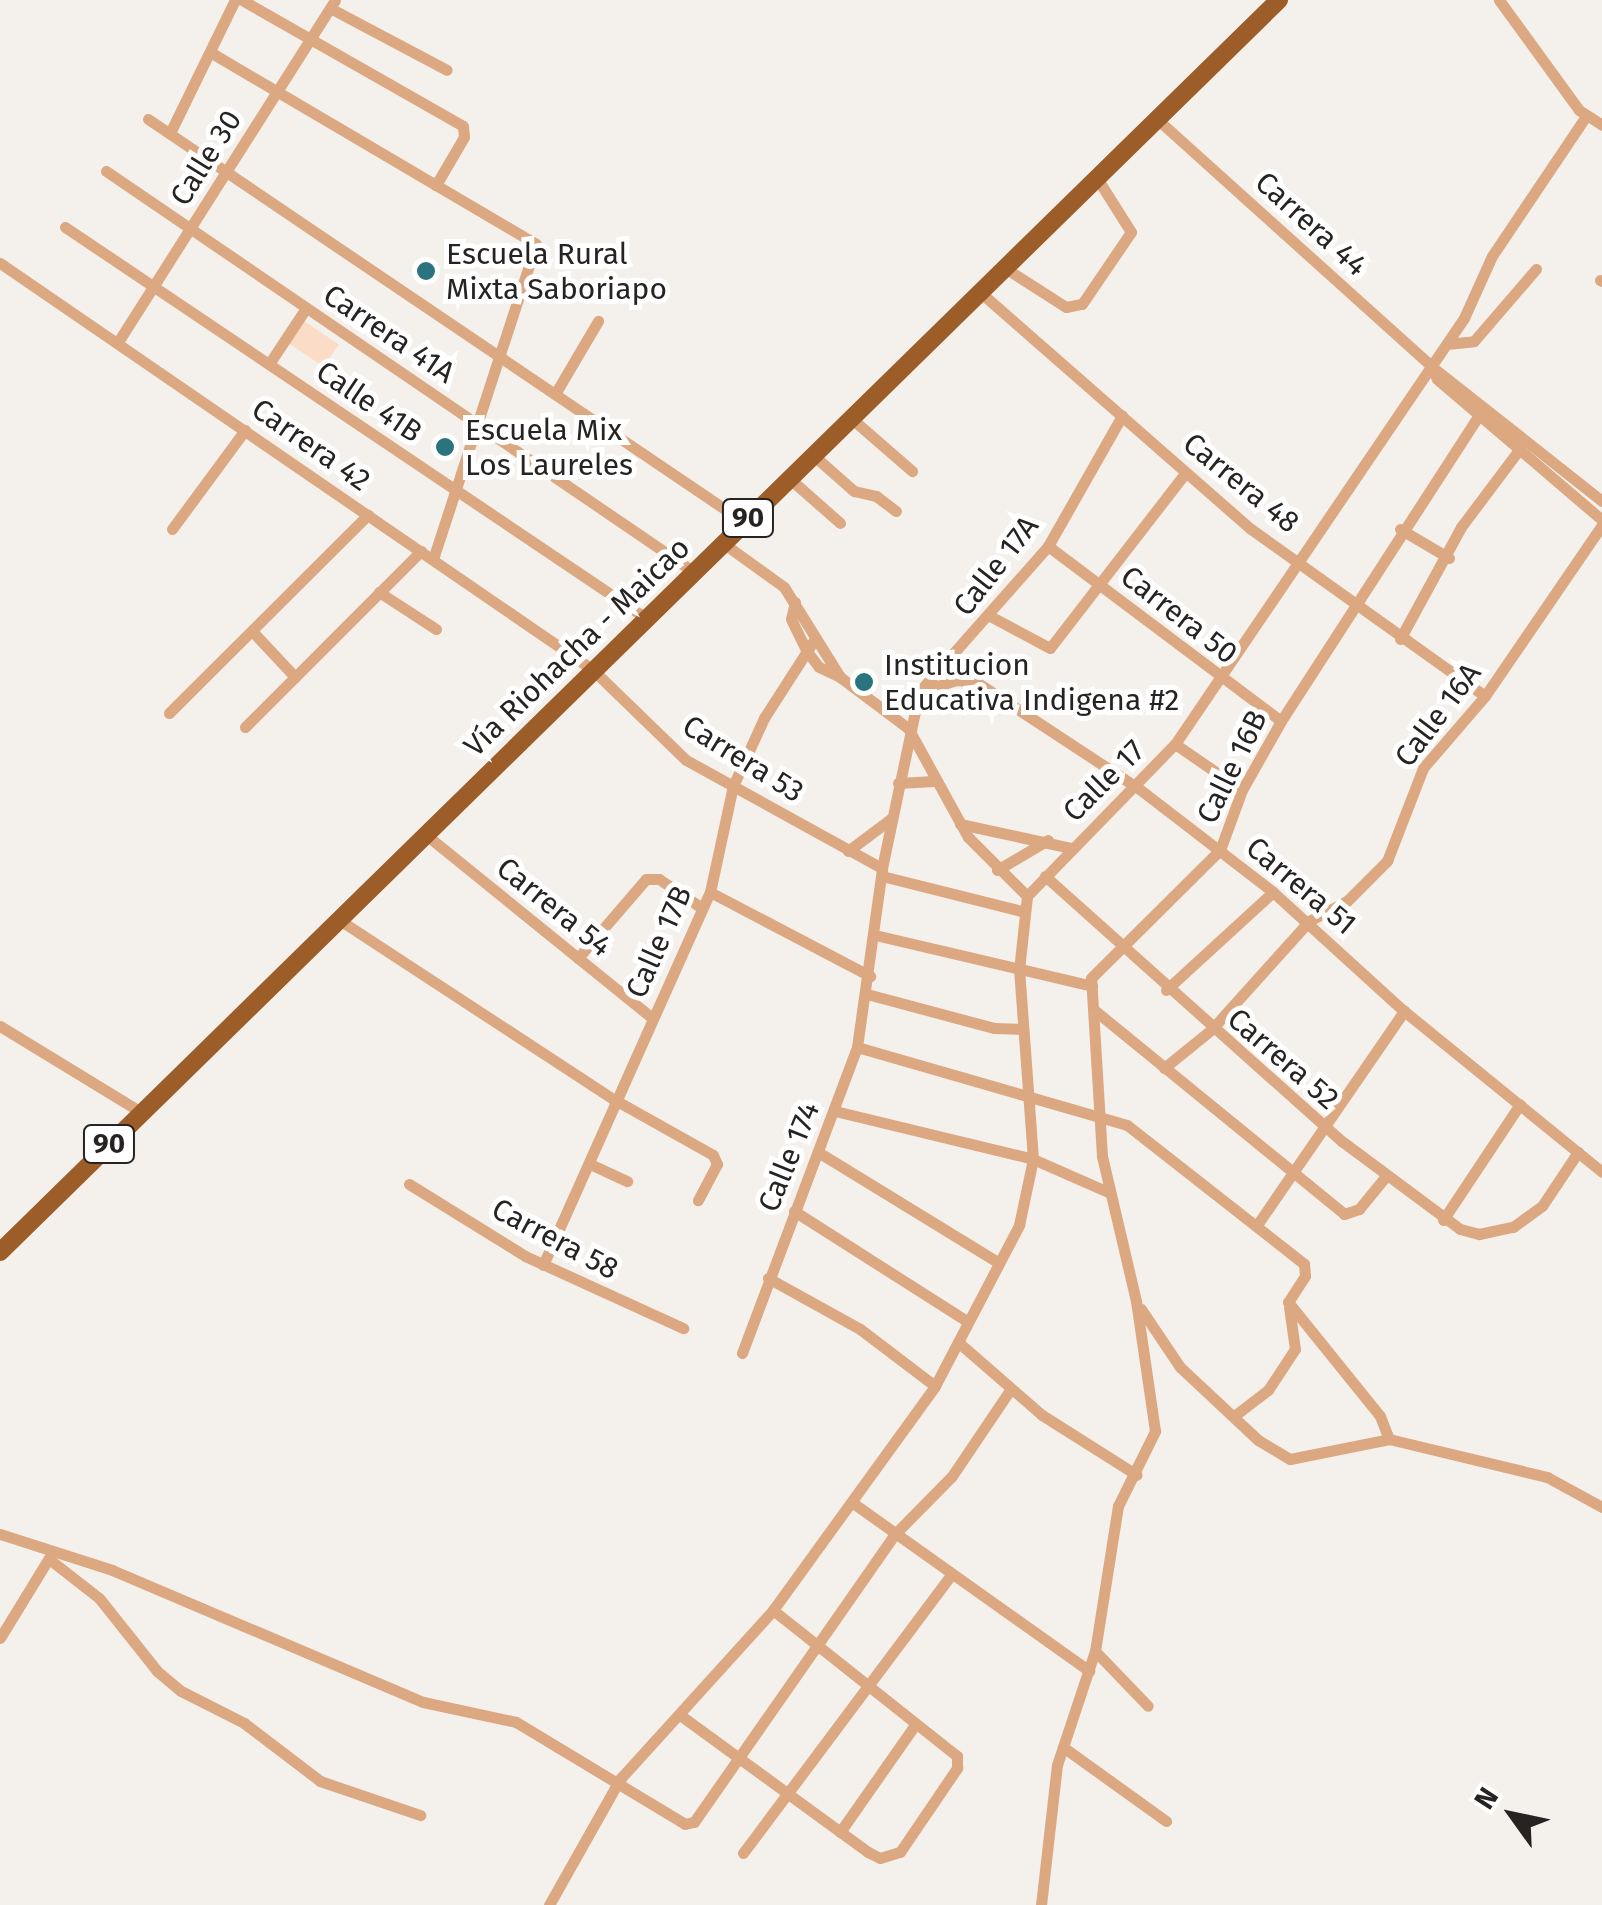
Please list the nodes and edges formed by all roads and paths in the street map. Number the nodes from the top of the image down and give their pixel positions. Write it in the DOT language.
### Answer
graph roads {
  1 [pos="238,0"];
  2 [pos="1279,0"];
  3 [pos="1499,0"];
  4 [pos="333,4"];
  5 [pos="308,37"];
  6 [pos="210,52"];
  7 [pos="447,70"];
  8 [pos="276,91"];
  9 [pos="1586,116"];
  10 [pos="148,118"];
  11 [pos="1157,119"];
  12 [pos="1602,124"];
  13 [pos="170,133"];
  14 [pos="106,171"];
  15 [pos="228,173"];
  16 [pos="1096,178"];
  17 [pos="436,185"];
  18 [pos="65,227"];
  19 [pos="191,229"];
  20 [pos="0,262"];
  21 [pos="1005,268"];
  22 [pos="1536,269"];
  23 [pos="154,286"];
  24 [pos="980,292"];
  25 [pos="306,308"];
  26 [pos="598,321"];
  27 [pos="118,342"];
  28 [pos="1447,344"];
  29 [pos="500,356"];
  30 [pos="269,364"];
  31 [pos="1432,366"];
  32 [pos="556,394"];
  33 [pos="1122,416"];
  34 [pos="1478,416"];
  35 [pos="851,418"];
  36 [pos="477,424"];
  37 [pos="245,430"];
  38 [pos="1518,451"];
  39 [pos="814,454"];
  40 [pos="912,471"];
  41 [pos="1186,472"];
  42 [pos="790,478"];
  43 [pos="455,490"];
  44 [pos="1602,501"];
  45 [pos="896,512"];
  46 [pos="368,515"];
  47 [pos="744,522"];
  48 [pos="840,522"];
  49 [pos="1602,523"];
  50 [pos="172,529"];
  51 [pos="1400,529"];
  52 [pos="724,542"];
  53 [pos="1048,546"];
  54 [pos="421,550"];
  55 [pos="1449,558"];
  56 [pos="433,559"];
  57 [pos="1302,562"];
  58 [pos="694,572"];
  59 [pos="1099,585"];
  60 [pos="379,592"];
  61 [pos="1354,602"];
  62 [pos="990,616"];
  63 [pos="646,618"];
  64 [pos="436,629"];
  65 [pos="252,631"];
  66 [pos="1400,638"];
  67 [pos="810,645"];
  68 [pos="954,657"];
  69 [pos="593,670"];
  70 [pos="295,676"];
  71 [pos="1217,678"];
  72 [pos="978,682"];
  73 [pos="918,692"];
  74 [pos="1485,696"];
  75 [pos="169,713"];
  76 [pos="1281,722"];
  77 [pos="245,727"];
  78 [pos="908,728"];
  79 [pos="1174,744"];
  80 [pos="934,780"];
  81 [pos="898,783"];
  82 [pos="733,786"];
  83 [pos="1138,788"];
  84 [pos="1242,790"];
  85 [pos="892,818"];
  86 [pos="960,824"];
  87 [pos="425,834"];
  88 [pos="1048,840"];
  89 [pos="1071,848"];
  90 [pos="1220,850"];
  91 [pos="848,851"];
  92 [pos="997,870"];
  93 [pos="882,872"];
  94 [pos="1045,876"];
  95 [pos="710,892"];
  96 [pos="1274,892"];
  97 [pos="1027,896"];
  98 [pos="702,908"];
  99 [pos="1025,912"];
  100 [pos="338,919"];
  101 [pos="1308,922"];
  102 [pos="875,934"];
  103 [pos="1120,949"];
  104 [pos="578,958"];
  105 [pos="1019,970"];
  106 [pos="870,976"];
  107 [pos="1092,982"];
  108 [pos="1166,990"];
  109 [pos="867,994"];
  110 [pos="1093,1010"];
  111 [pos="1404,1011"];
  112 [pos="652,1018"];
  113 [pos="0,1026"];
  114 [pos="1024,1029"];
  115 [pos="1211,1030"];
  116 [pos="857,1047"];
  117 [pos="1164,1068"];
  118 [pos="1032,1099"];
  119 [pos="616,1100"];
  120 [pos="1520,1104"];
  121 [pos="835,1111"];
  122 [pos="141,1112"];
  123 [pos="1099,1116"];
  124 [pos="1322,1124"];
  125 [pos="818,1152"];
  126 [pos="1578,1152"];
  127 [pos="1032,1159"];
  128 [pos="590,1164"];
  129 [pos="1602,1172"];
  130 [pos="1296,1175"];
  131 [pos="1386,1176"];
  132 [pos="627,1181"];
  133 [pos="408,1184"];
  134 [pos="1108,1192"];
  135 [pos="698,1200"];
  136 [pos="794,1211"];
  137 [pos="1443,1220"];
  138 [pos="1258,1225"];
  139 [pos="0,1252"];
  140 [pos="999,1262"];
  141 [pos="543,1265"];
  142 [pos="768,1278"];
  143 [pos="1136,1301"];
  144 [pos="1288,1302"];
  145 [pos="968,1322"];
  146 [pos="683,1328"];
  147 [pos="958,1342"];
  148 [pos="742,1353"];
  149 [pos="935,1386"];
  150 [pos="1010,1390"];
  151 [pos="1234,1416"];
  152 [pos="1389,1439"];
  153 [pos="1136,1475"];
  154 [pos="853,1503"];
  155 [pos="1602,1507"];
  156 [pos="0,1534"];
  157 [pos="894,1535"];
  158 [pos="52,1554"];
  159 [pos="951,1574"];
  160 [pos="773,1610"];
  161 [pos="0,1638"];
  162 [pos="818,1647"];
  163 [pos="1095,1651"];
  164 [pos="1090,1671"];
  165 [pos="868,1690"];
  166 [pos="1148,1706"];
  167 [pos="680,1715"];
  168 [pos="915,1725"];
  169 [pos="1063,1747"];
  170 [pos="739,1759"];
  171 [pos="620,1779"];
  172 [pos="790,1795"];
  173 [pos="420,1814"];
  174 [pos="1166,1821"];
  175 [pos="840,1832"];
  176 [pos="743,1854"];
  177 [pos="549,1905"];
  178 [pos="1042,1905"];
  1 -- 5 [label="street"];
  1 -- 6 [label="street"];
  2 -- 11 [label="highway, Vía Riohacha - Maicao / 90"];
  3 -- 9 [label="street"];
  4 -- 5 [label="street, Calle 30"];
  4 -- 7 [label="street"];
  5 -- 8 [label="street, Calle 30"];
  5 -- 17 [label="street"];
  6 -- 8 [label="street"];
  6 -- 13 [label="street"];
  8 -- 15 [label="street, Calle 30"];
  8 -- 17 [label="street"];
  9 -- 12 [label="street"];
  9 -- 28 [label="street, Calle 17"];
  10 -- 13 [label="street"];
  11 -- 16 [label="highway, Vía Riohacha - Maicao / 90"];
  11 -- 31 [label="street, Carrera 44"];
  13 -- 15 [label="street"];
  14 -- 19 [label="street, Carrera 41A"];
  15 -- 19 [label="street, Calle 30"];
  15 -- 29 [label="street"];
  16 -- 21 [label="highway, Vía Riohacha - Maicao / 90"];
  16 -- 21 [label="street"];
  17 -- 29 [label="street"];
  18 -- 23 [label="street, Calle 41B"];
  19 -- 23 [label="street, Calle 30"];
  19 -- 25 [label="street, Carrera 41A"];
  20 -- 27 [label="street, Carrera 42"];
  21 -- 24 [label="highway, Vía Riohacha - Maicao / 90"];
  22 -- 28 [label="street"];
  23 -- 27 [label="street, Calle 30"];
  23 -- 30 [label="street, Calle 41B"];
  24 -- 33 [label="street, Carrera 48"];
  24 -- 35 [label="highway, Vía Riohacha - Maicao / 90"];
  25 -- 30 [label="street"];
  25 -- 36 [label="street, Carrera 41A"];
  26 -- 32 [label="street"];
  27 -- 37 [label="street, Carrera 42"];
  28 -- 31 [label="street, Calle 17"];
  29 -- 32 [label="street"];
  29 -- 36 [label="street"];
  30 -- 43 [label="street, Calle 41B"];
  31 -- 34 [label="street, Carrera 44"];
  31 -- 44 [label="street, Carrera 44"];
  31 -- 57 [label="street, Calle 17"];
  32 -- 47 [label="street"];
  33 -- 41 [label="street, Carrera 48"];
  33 -- 53 [label="street, Calle 17A"];
  34 -- 38 [label="street, Carrera 44"];
  34 -- 51 [label="street, Calle 16B"];
  35 -- 39 [label="highway, Vía Riohacha - Maicao / 90"];
  35 -- 40 [label="street"];
  36 -- 43 [label="street"];
  36 -- 58 [label="street, Carrera 41A"];
  37 -- 46 [label="street, Carrera 42"];
  37 -- 50 [label="street"];
  38 -- 49 [label="street, Carrera 44"];
  38 -- 55 [label="street"];
  39 -- 42 [label="highway, Vía Riohacha - Maicao / 90"];
  39 -- 45 [label="street"];
  41 -- 57 [label="street, Carrera 48"];
  41 -- 59 [label="street"];
  42 -- 47 [label="highway, Vía Riohacha - Maicao / 90"];
  42 -- 48 [label="street"];
  43 -- 56 [label="street"];
  43 -- 63 [label="street, Calle 41B"];
  46 -- 54 [label="street, Carrera 42"];
  46 -- 65 [label="street"];
  47 -- 52 [label="highway, Vía Riohacha - Maicao / 90"];
  49 -- 74 [label="street, Calle 16A"];
  51 -- 55 [label="street"];
  51 -- 61 [label="street, Calle 16B"];
  52 -- 58 [label="highway, Vía Riohacha - Maicao / 90"];
  52 -- 67 [label="street"];
  53 -- 59 [label="street, Carrera 50"];
  53 -- 62 [label="street, Calle 17A"];
  54 -- 56 [label="street, Carrera 42"];
  54 -- 60 [label="street"];
  55 -- 66 [label="street"];
  56 -- 69 [label="street, Carrera 42"];
  57 -- 61 [label="street, Carrera 48"];
  57 -- 71 [label="street, Calle 17"];
  58 -- 63 [label="highway, Vía Riohacha - Maicao / 90"];
  59 -- 62 [label="street"];
  59 -- 71 [label="street, Carrera 50"];
  60 -- 64 [label="street"];
  60 -- 70 [label="street"];
  61 -- 66 [label="street, Carrera 48"];
  61 -- 76 [label="street, Calle 16B"];
  62 -- 68 [label="street, Calle 17A"];
  63 -- 69 [label="highway, Vía Riohacha - Maicao / 90"];
  65 -- 70 [label="street"];
  65 -- 75 [label="street"];
  66 -- 74 [label="street, Carrera 48"];
  67 -- 78 [label="street"];
  67 -- 82 [label="street, Calle 17B"];
  68 -- 72 [label="street, Carrera 51"];
  68 -- 73 [label="street, Calle 17A"];
  69 -- 82 [label="street, Carrera 53"];
  69 -- 87 [label="highway, Vía Riohacha - Maicao / 90"];
  70 -- 77 [label="street"];
  71 -- 76 [label="street, Carrera 50"];
  71 -- 79 [label="street, Calle 17"];
  72 -- 73 [label="street"];
  72 -- 83 [label="street, Carrera 51"];
  73 -- 78 [label="street"];
  74 -- 101 [label="street, Calle 16A"];
  76 -- 84 [label="street, Calle 16B"];
  78 -- 80 [label="street"];
  78 -- 81 [label="street"];
  79 -- 83 [label="street, Calle 17"];
  79 -- 84 [label="street"];
  80 -- 81 [label="street"];
  80 -- 86 [label="street"];
  81 -- 85 [label="street"];
  82 -- 91 [label="street, Carrera 53"];
  82 -- 95 [label="street, Calle 17B"];
  83 -- 89 [label="street, Calle 17"];
  83 -- 90 [label="street, Carrera 51"];
  84 -- 90 [label="street, Calle 16B"];
  85 -- 91 [label="street"];
  85 -- 93 [label="street"];
  86 -- 88 [label="street"];
  86 -- 92 [label="street"];
  87 -- 100 [label="highway, Vía Riohacha - Maicao / 90"];
  87 -- 104 [label="street, Carrera 54"];
  88 -- 89 [label="street"];
  88 -- 92 [label="street"];
  89 -- 94 [label="street, Calle 17"];
  90 -- 96 [label="street, Carrera 51"];
  90 -- 103 [label="street, Calle 16B"];
  91 -- 93 [label="street, Carrera 53"];
  92 -- 97 [label="street"];
  93 -- 99 [label="street, Carrera 53"];
  93 -- 102 [label="street"];
  94 -- 97 [label="street, Calle 17"];
  94 -- 103 [label="street, Carrera 52"];
  95 -- 98 [label="street, Calle 17B"];
  95 -- 106 [label="street"];
  96 -- 101 [label="street, Carrera 51"];
  96 -- 108 [label="street"];
  97 -- 99 [label="street"];
  98 -- 104 [label="street"];
  98 -- 112 [label="street, Calle 17B"];
  99 -- 105 [label="street"];
  100 -- 119 [label="street"];
  100 -- 122 [label="highway, Vía Riohacha - Maicao / 90"];
  101 -- 111 [label="street, Carrera 51"];
  101 -- 115 [label="street, Calle 16A"];
  102 -- 105 [label="street"];
  102 -- 106 [label="street"];
  103 -- 107 [label="street, Calle 16B"];
  103 -- 108 [label="street, Carrera 52"];
  104 -- 112 [label="street, Carrera 54"];
  105 -- 107 [label="street"];
  105 -- 114 [label="street"];
  106 -- 109 [label="street, Calle 174"];
  107 -- 110 [label="street"];
  108 -- 115 [label="street, Carrera 52"];
  109 -- 114 [label="street"];
  109 -- 116 [label="street, Calle 174"];
  110 -- 117 [label="street"];
  110 -- 123 [label="street"];
  111 -- 120 [label="street, Carrera 51"];
  111 -- 124 [label="street"];
  112 -- 119 [label="street, Calle 17B"];
  113 -- 122 [label="street"];
  114 -- 118 [label="street"];
  115 -- 117 [label="street, Calle 16A"];
  115 -- 124 [label="street, Carrera 52"];
  116 -- 118 [label="street"];
  116 -- 121 [label="street, Calle 174"];
  117 -- 130 [label="street"];
  118 -- 123 [label="street"];
  118 -- 127 [label="street"];
  119 -- 128 [label="street, Calle 17B"];
  119 -- 135 [label="street"];
  120 -- 126 [label="street, Carrera 51"];
  120 -- 137 [label="street"];
  121 -- 125 [label="street, Calle 174"];
  121 -- 127 [label="street"];
  122 -- 139 [label="highway, Vía Riohacha - Maicao / 90"];
  123 -- 134 [label="street"];
  123 -- 138 [label="street"];
  124 -- 130 [label="street"];
  124 -- 131 [label="street, Carrera 52"];
  125 -- 136 [label="street, Calle 174"];
  125 -- 140 [label="street"];
  126 -- 129 [label="street, Carrera 51"];
  126 -- 137 [label="street, Carrera 52"];
  127 -- 134 [label="street"];
  127 -- 140 [label="street"];
  128 -- 132 [label="street"];
  128 -- 141 [label="street, Calle 17B"];
  130 -- 131 [label="street"];
  130 -- 138 [label="street"];
  131 -- 137 [label="street, Carrera 52"];
  133 -- 141 [label="street, Carrera 58"];
  134 -- 143 [label="street"];
  136 -- 142 [label="street, Calle 174"];
  136 -- 145 [label="street"];
  138 -- 144 [label="street"];
  140 -- 145 [label="street"];
  141 -- 146 [label="street, Carrera 58"];
  142 -- 148 [label="street, Calle 174"];
  142 -- 149 [label="street"];
  143 -- 151 [label="street"];
  143 -- 153 [label="street"];
  144 -- 151 [label="street"];
  144 -- 152 [label="street"];
  145 -- 147 [label="street"];
  147 -- 149 [label="street"];
  147 -- 150 [label="street"];
  149 -- 154 [label="street"];
  150 -- 153 [label="street"];
  150 -- 157 [label="street"];
  151 -- 152 [label="street"];
  152 -- 155 [label="street"];
  153 -- 163 [label="street"];
  154 -- 157 [label="street"];
  154 -- 160 [label="street"];
  156 -- 158 [label="street"];
  157 -- 159 [label="street"];
  157 -- 162 [label="street"];
  158 -- 161 [label="street"];
  158 -- 171 [label="street"];
  158 -- 173 [label="street"];
  159 -- 164 [label="street"];
  159 -- 165 [label="street"];
  160 -- 162 [label="street"];
  160 -- 167 [label="street"];
  162 -- 165 [label="street"];
  162 -- 170 [label="street"];
  163 -- 164 [label="street"];
  163 -- 166 [label="street"];
  164 -- 169 [label="street"];
  165 -- 168 [label="street"];
  165 -- 172 [label="street"];
  167 -- 170 [label="street"];
  167 -- 171 [label="street"];
  168 -- 175 [label="street"];
  168 -- 175 [label="street"];
  169 -- 174 [label="street"];
  169 -- 178 [label="street"];
  170 -- 171 [label="street"];
  170 -- 172 [label="street"];
  171 -- 177 [label="street"];
  172 -- 175 [label="street"];
  172 -- 176 [label="street"];
}
